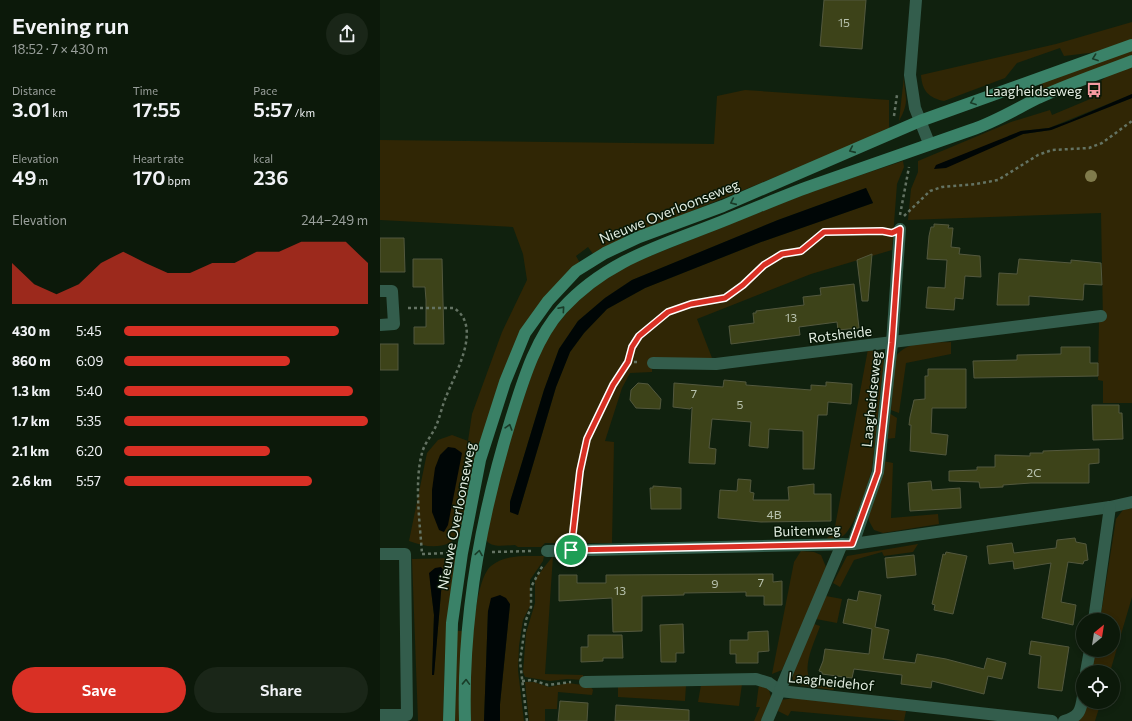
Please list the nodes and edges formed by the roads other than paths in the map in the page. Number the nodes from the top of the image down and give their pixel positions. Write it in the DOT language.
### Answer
graph roads {
  1 [pos="916,0"];
  2 [pos="1132,45"];
  3 [pos="1132,61"];
  4 [pos="920,121"];
  5 [pos="929,144"];
  6 [pos="900,225"];
  7 [pos="380,291"];
  8 [pos="1101,316"];
  9 [pos="380,325"];
  10 [pos="892,343"];
  11 [pos="653,363"];
  12 [pos="1132,502"];
  13 [pos="1110,507"];
  14 [pos="847,544"];
  15 [pos="547,551"];
  16 [pos="380,554"];
  17 [pos="1095,613"];
  18 [pos="585,682"];
  19 [pos="780,691"];
  20 [pos="1080,709"];
  21 [pos="380,715"];
  22 [pos="449,721"];
  23 [pos="465,721"];
  24 [pos="767,721"];
  25 [pos="1052,721"];
  26 [pos="1064,721"];
  1 -- 4 [label="street"];
  2 -- 4 [label="street, Nieuwe Overloonseweg, one-way"];
  3 -- 5 [label="street, Nieuwe Overloonseweg"];
  4 -- 5 [label="street"];
  4 -- 22 [label="street, Nieuwe Overloonseweg, one-way"];
  23 -- 5 [label="street, Nieuwe Overloonseweg, one-way"];
  6 -- 10 [label="street, Laagheidseweg"];
  7 -- 9 [label="street"];
  8 -- 10 [label="street, Rotsheide"];
  10 -- 11 [label="street, Rotsheide"];
  10 -- 14 [label="street, Laagheidseweg"];
  12 -- 13 [label="street, Buitenweg"];
  13 -- 14 [label="street, Buitenweg"];
  13 -- 17 [label="street"];
  14 -- 15 [label="street, Buitenweg"];
  14 -- 19 [label="street, Laagheidseweg"];
  16 -- 21 [label="street"];
  18 -- 19 [label="street, Laagheidehof"];
  19 -- 24 [label="street, Laagheidseweg"];
  19 -- 25 [label="street, Laagheidehof"];
  20 -- 26 [label="street"];
}
